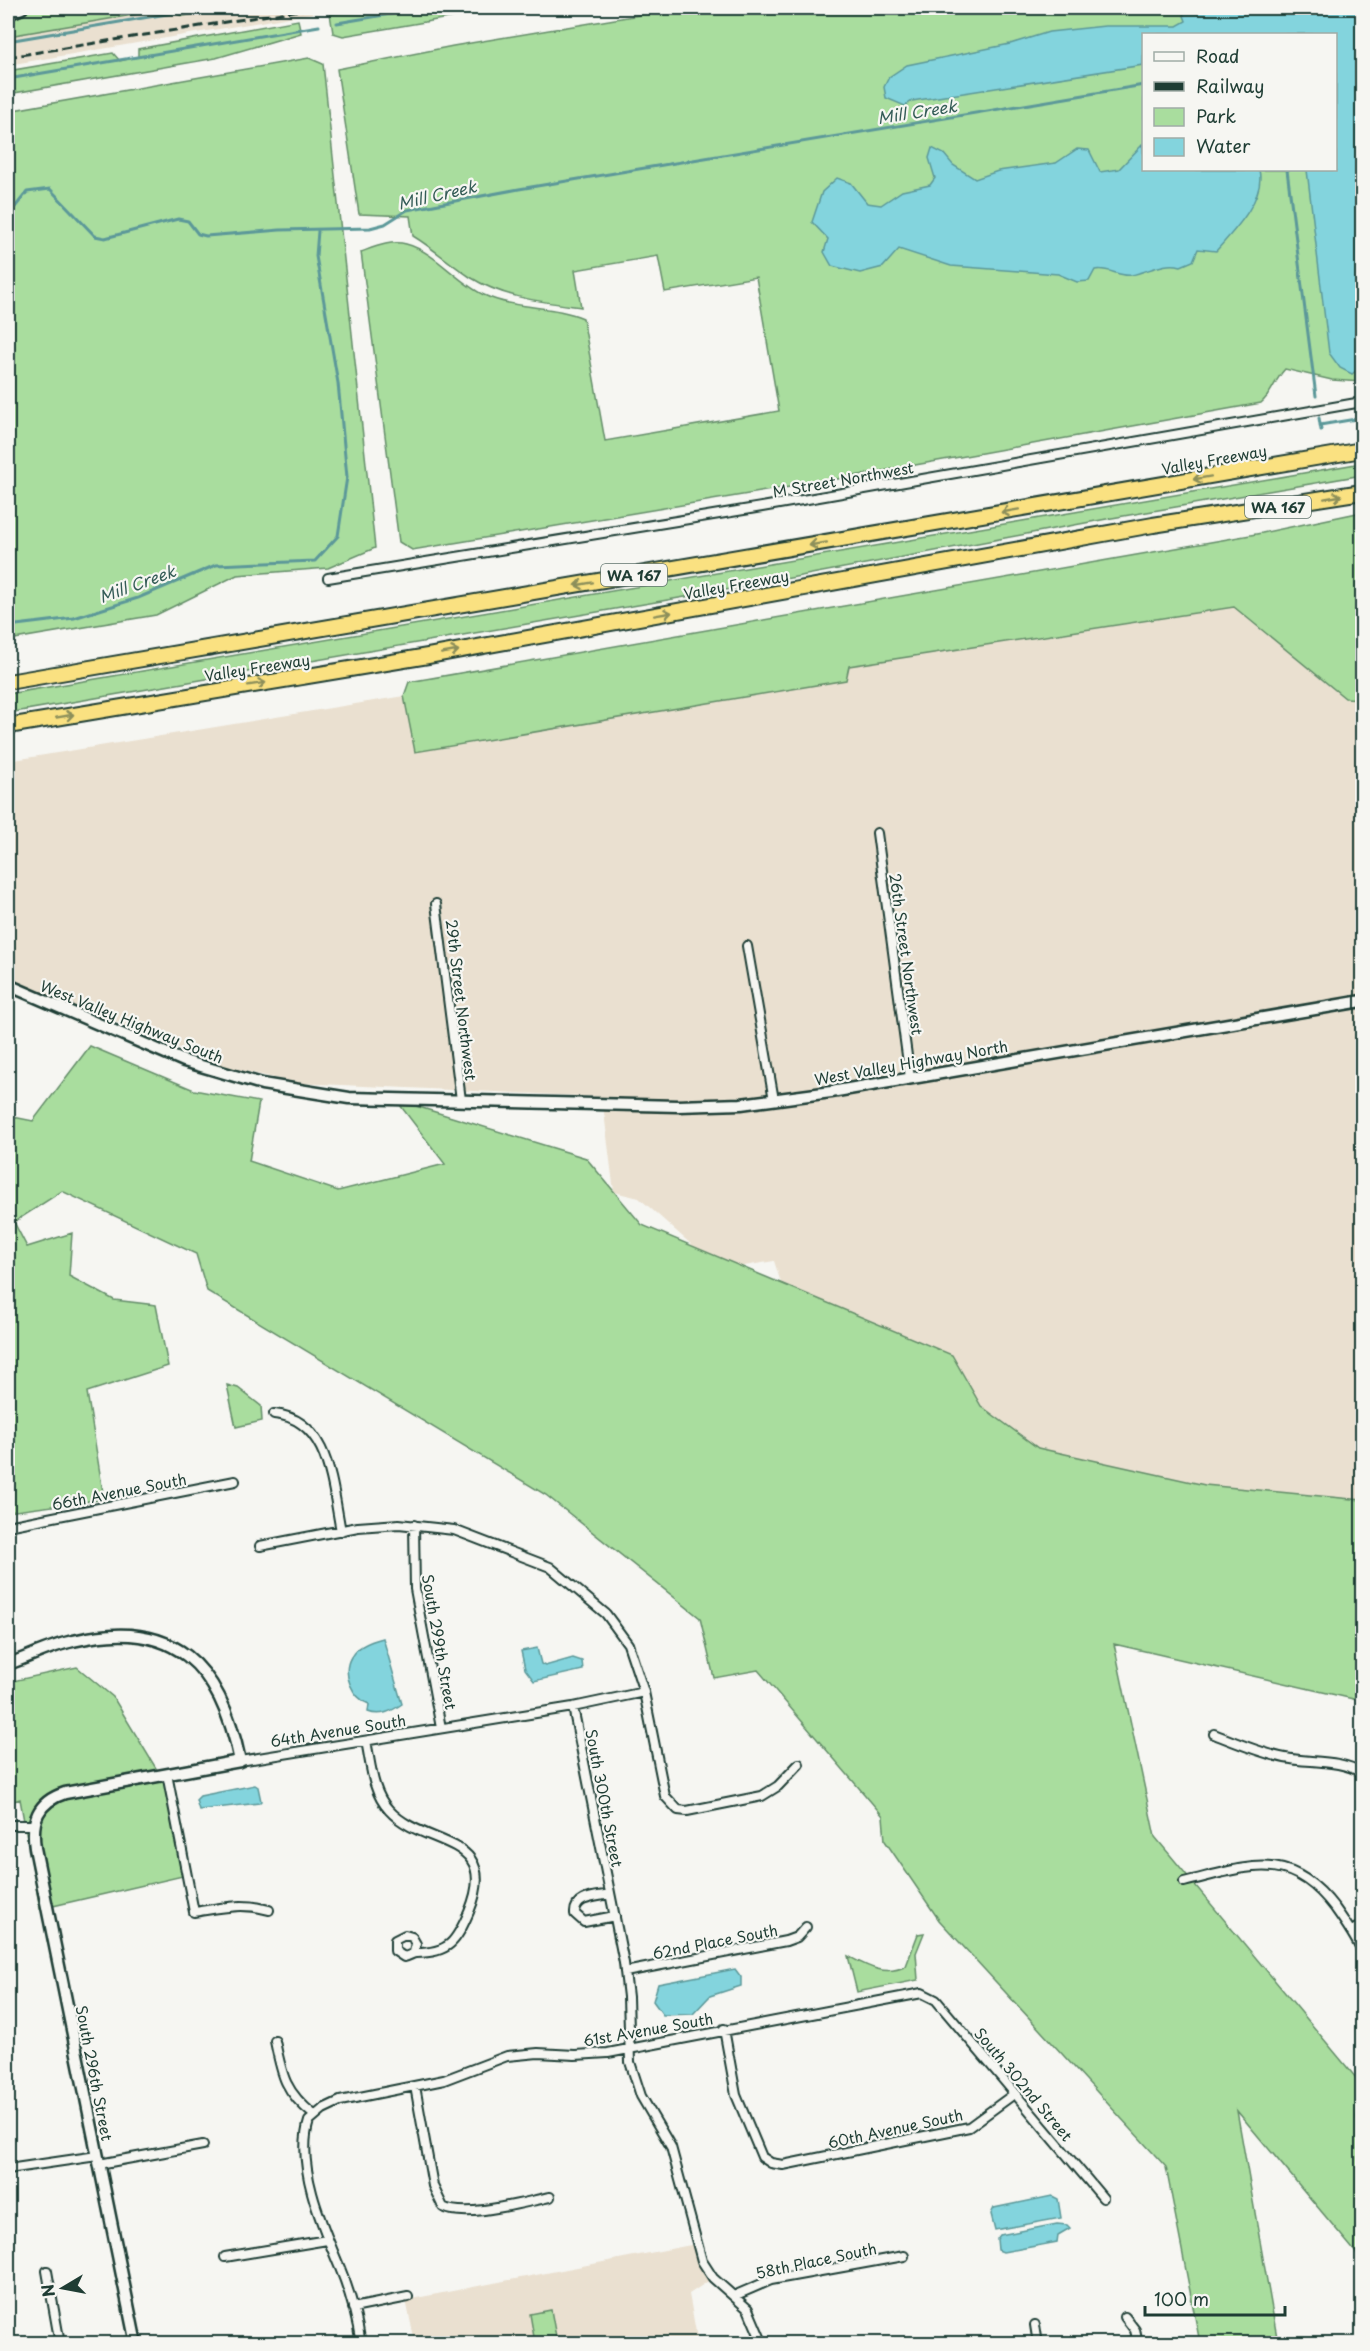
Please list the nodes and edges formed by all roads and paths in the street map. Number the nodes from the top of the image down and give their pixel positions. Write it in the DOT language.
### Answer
graph roads {
  1 [pos="22,8"];
  2 [pos="8,14"];
  3 [pos="1362,402"];
  4 [pos="1362,448"];
  5 [pos="1362,492"];
  6 [pos="328,578"];
  7 [pos="8,682"];
  8 [pos="8,726"];
  9 [pos="877,833"];
  10 [pos="436,904"];
  11 [pos="747,946"];
  12 [pos="8,985"];
  13 [pos="1362,1001"];
  14 [pos="910,1078"];
  15 [pos="461,1100"];
  16 [pos="774,1100"];
  17 [pos="274,1414"];
  18 [pos="235,1481"];
  19 [pos="414,1525"];
  20 [pos="8,1526"];
  21 [pos="341,1530"];
  22 [pos="260,1546"];
  23 [pos="8,1664"];
  24 [pos="644,1692"];
  25 [pos="573,1707"];
  26 [pos="441,1728"];
  27 [pos="1214,1734"];
  28 [pos="366,1741"];
  29 [pos="240,1761"];
  30 [pos="799,1764"];
  31 [pos="1362,1773"];
  32 [pos="167,1774"];
  33 [pos="40,1808"];
  34 [pos="33,1825"];
  35 [pos="8,1826"];
  36 [pos="1184,1882"];
  37 [pos="610,1894"];
  38 [pos="268,1910"];
  39 [pos="615,1916"];
  40 [pos="1362,1925"];
  41 [pos="806,1927"];
  42 [pos="1352,1931"];
  43 [pos="414,1952"];
  44 [pos="1362,1952"];
  45 [pos="625,1972"];
  46 [pos="922,1993"];
  47 [pos="724,2029"];
  48 [pos="275,2041"];
  49 [pos="630,2049"];
  50 [pos="415,2086"];
  51 [pos="1014,2094"];
  52 [pos="314,2115"];
  53 [pos="203,2145"];
  54 [pos="98,2160"];
  55 [pos="8,2169"];
  56 [pos="550,2197"];
  57 [pos="1103,2198"];
  58 [pos="327,2240"];
  59 [pos="904,2256"];
  60 [pos="225,2257"];
  61 [pos="47,2271"];
  62 [pos="736,2295"];
  63 [pos="408,2297"];
  64 [pos="353,2308"];
  65 [pos="1125,2317"];
  66 [pos="1035,2325"];
  67 [pos="136,2342"];
  68 [pos="1137,2342"];
  69 [pos="60,2343"];
  70 [pos="118,2343"];
  71 [pos="361,2343"];
  72 [pos="763,2343"];
  73 [pos="1038,2343"];
  74 [pos="1121,2343"];
  1 -- 2 [label="main road"];
  3 -- 6 [label="street, M Street Northwest"];
  4 -- 7 [label="highway, Valley Freeway / WA 167, one-way"];
  8 -- 5 [label="highway, Valley Freeway / WA 167, one-way"];
  9 -- 14 [label="street, 26th Street Northwest"];
  10 -- 15 [label="street, 29th Street Northwest"];
  11 -- 16 [label="street"];
  12 -- 15 [label="main road, West Valley Highway South"];
  13 -- 14 [label="main road, West Valley Highway North"];
  14 -- 16 [label="main road, West Valley Highway North"];
  15 -- 16 [label="main road, West Valley Highway North"];
  17 -- 21 [label="street"];
  18 -- 20 [label="street, 66th Avenue South"];
  19 -- 21 [label="street"];
  19 -- 24 [label="street"];
  19 -- 26 [label="street, South 299th Street"];
  21 -- 22 [label="street"];
  23 -- 29 [label="main road"];
  24 -- 25 [label="street, 64th Avenue South"];
  24 -- 30 [label="street"];
  25 -- 26 [label="street, 64th Avenue South"];
  25 -- 37 [label="street, South 300th Street"];
  26 -- 28 [label="street, 64th Avenue South"];
  27 -- 31 [label="street"];
  28 -- 29 [label="street, 64th Avenue South"];
  28 -- 43 [label="street"];
  29 -- 32 [label="main road, 64th Avenue South"];
  32 -- 33 [label="main road, 64th Avenue South"];
  32 -- 38 [label="street"];
  33 -- 34 [label="main road, South 296th Street"];
  34 -- 35 [label="street"];
  34 -- 54 [label="main road, South 296th Street"];
  36 -- 42 [label="street"];
  37 -- 39 [label="street, South 300th Street"];
  37 -- 39 [label="street"];
  39 -- 45 [label="street, South 300th Street"];
  40 -- 42 [label="street"];
  41 -- 45 [label="street, 62nd Place South"];
  42 -- 44 [label="street"];
  45 -- 49 [label="street, South 300th Street"];
  46 -- 47 [label="street, 61st Avenue South"];
  46 -- 51 [label="street, South 302nd Street"];
  47 -- 49 [label="street, 61st Avenue South"];
  47 -- 51 [label="street, 60th Avenue South"];
  48 -- 52 [label="street"];
  49 -- 50 [label="street, 61st Avenue South"];
  49 -- 62 [label="street, South 300th Street"];
  50 -- 52 [label="street, 61st Avenue South"];
  50 -- 56 [label="street"];
  51 -- 57 [label="street, South 302nd Street"];
  52 -- 58 [label="street"];
  53 -- 54 [label="street"];
  54 -- 55 [label="street"];
  54 -- 67 [label="main road, South 296th Street"];
  58 -- 60 [label="street"];
  58 -- 64 [label="street"];
  59 -- 62 [label="street, 58th Place South"];
  61 -- 69 [label="street"];
  62 -- 72 [label="street, South 300th Street"];
  63 -- 64 [label="street"];
  64 -- 71 [label="street"];
  65 -- 68 [label="street"];
  66 -- 73 [label="street"];
  67 -- 70 [label="street"];
  68 -- 74 [label="street"];
}
